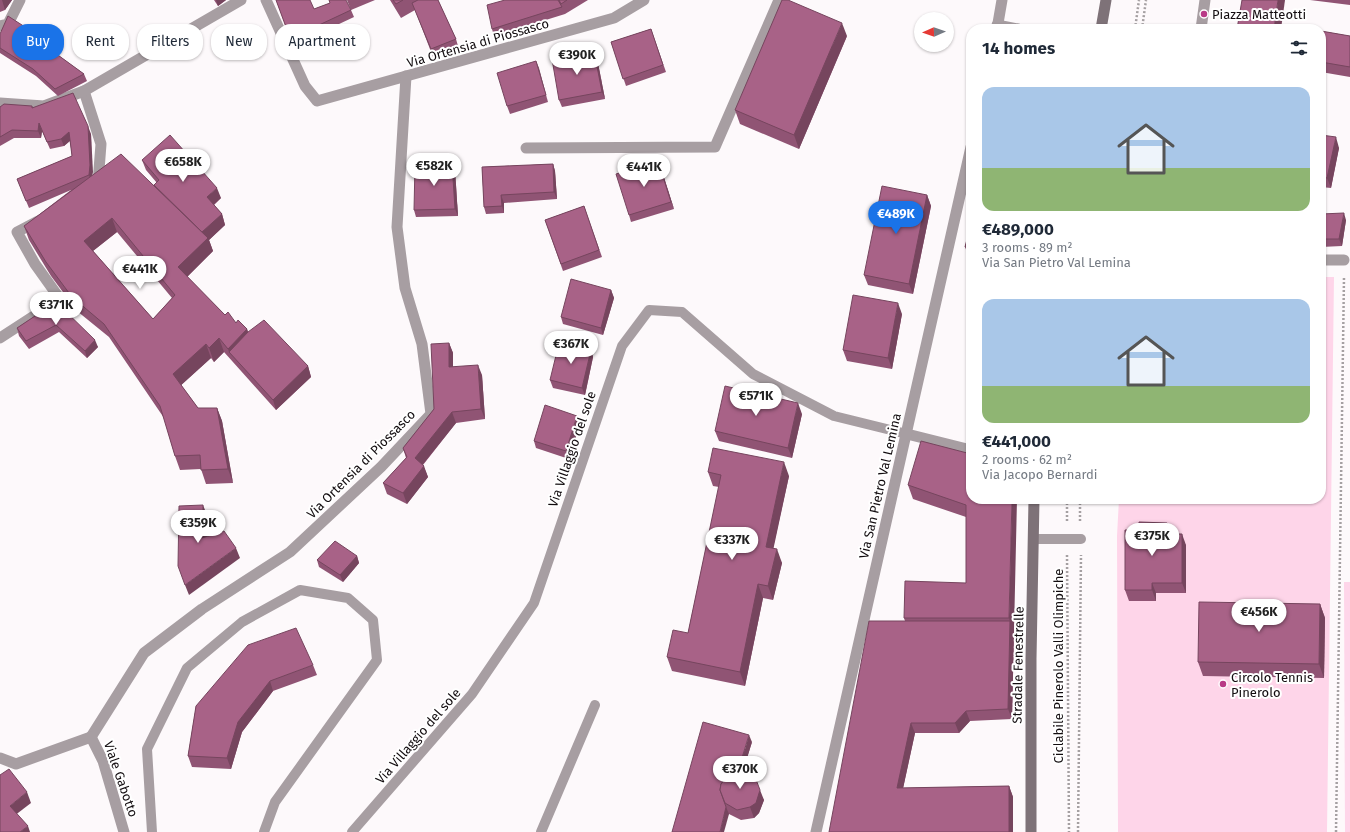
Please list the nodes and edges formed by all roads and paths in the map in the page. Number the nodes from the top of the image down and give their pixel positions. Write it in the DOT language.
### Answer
graph roads {
  1 [pos="20,0"];
  2 [pos="241,0"];
  3 [pos="266,0"];
  4 [pos="644,0"];
  5 [pos="779,0"];
  6 [pos="1002,0"];
  7 [pos="1106,0"];
  8 [pos="1139,0"];
  9 [pos="1146,0"];
  10 [pos="1205,0"];
  11 [pos="998,24"];
  12 [pos="1102,24"];
  13 [pos="1136,24"];
  14 [pos="1143,24"];
  15 [pos="1202,24"];
  16 [pos="0,26"];
  17 [pos="406,76"];
  18 [pos="84,91"];
  19 [pos="0,103"];
  20 [pos="526,148"];
  21 [pos="966,169"];
  22 [pos="87,191"];
  23 [pos="49,214"];
  24 [pos="1326,260"];
  25 [pos="1344,260"];
  26 [pos="0,338"];
  27 [pos="907,434"];
  28 [pos="966,449"];
  29 [pos="1034,504"];
  30 [pos="1067,504"];
  31 [pos="1080,504"];
  32 [pos="1034,539"];
  33 [pos="1067,539"];
  34 [pos="1081,539"];
  35 [pos="595,705"];
  36 [pos="91,737"];
  37 [pos="0,758"];
  38 [pos="124,832"];
  39 [pos="152,832"];
  40 [pos="264,832"];
  41 [pos="352,832"];
  42 [pos="541,832"];
  43 [pos="816,832"];
  44 [pos="1031,832"];
  45 [pos="1069,832"];
  46 [pos="1078,832"];
  47 [pos="1336,832"];
  1 -- 16 [label="street"];
  2 -- 18 [label="street"];
  3 -- 17 [label="street"];
  4 -- 17 [label="street, Via Ortensia di Piossasco"];
  5 -- 20 [label="street"];
  6 -- 11 [label="street"];
  7 -- 12 [label="main road"];
  8 -- 13 [label="path"];
  9 -- 14 [label="path"];
  10 -- 15 [label="street"];
  17 -- 36 [label="street, Via Ortensia di Piossasco"];
  18 -- 19 [label="street"];
  18 -- 22 [label="street"];
  21 -- 27 [label="street, Via San Pietro Val Lemina"];
  23 -- 26 [label="street"];
  24 -- 25 [label="street"];
  25 -- 47 [label="path"];
  27 -- 28 [label="street"];
  27 -- 41 [label="lane, Via Villaggio del sole"];
  27 -- 43 [label="street, Via San Pietro Val Lemina"];
  29 -- 32 [label="main road, Stradale Fenestrelle"];
  30 -- 33 [label="path, Ciclabile Pinerolo Valli Olimpiche"];
  31 -- 34 [label="path"];
  32 -- 33 [label="lane"];
  32 -- 44 [label="main road, Stradale Fenestrelle"];
  33 -- 34 [label="lane"];
  33 -- 45 [label="path, Ciclabile Pinerolo Valli Olimpiche"];
  34 -- 46 [label="path"];
  35 -- 42 [label="lane"];
  36 -- 37 [label="street, Viale Gabotto"];
  36 -- 38 [label="street, Viale Gabotto"];
  39 -- 40 [label="lane"];
}
